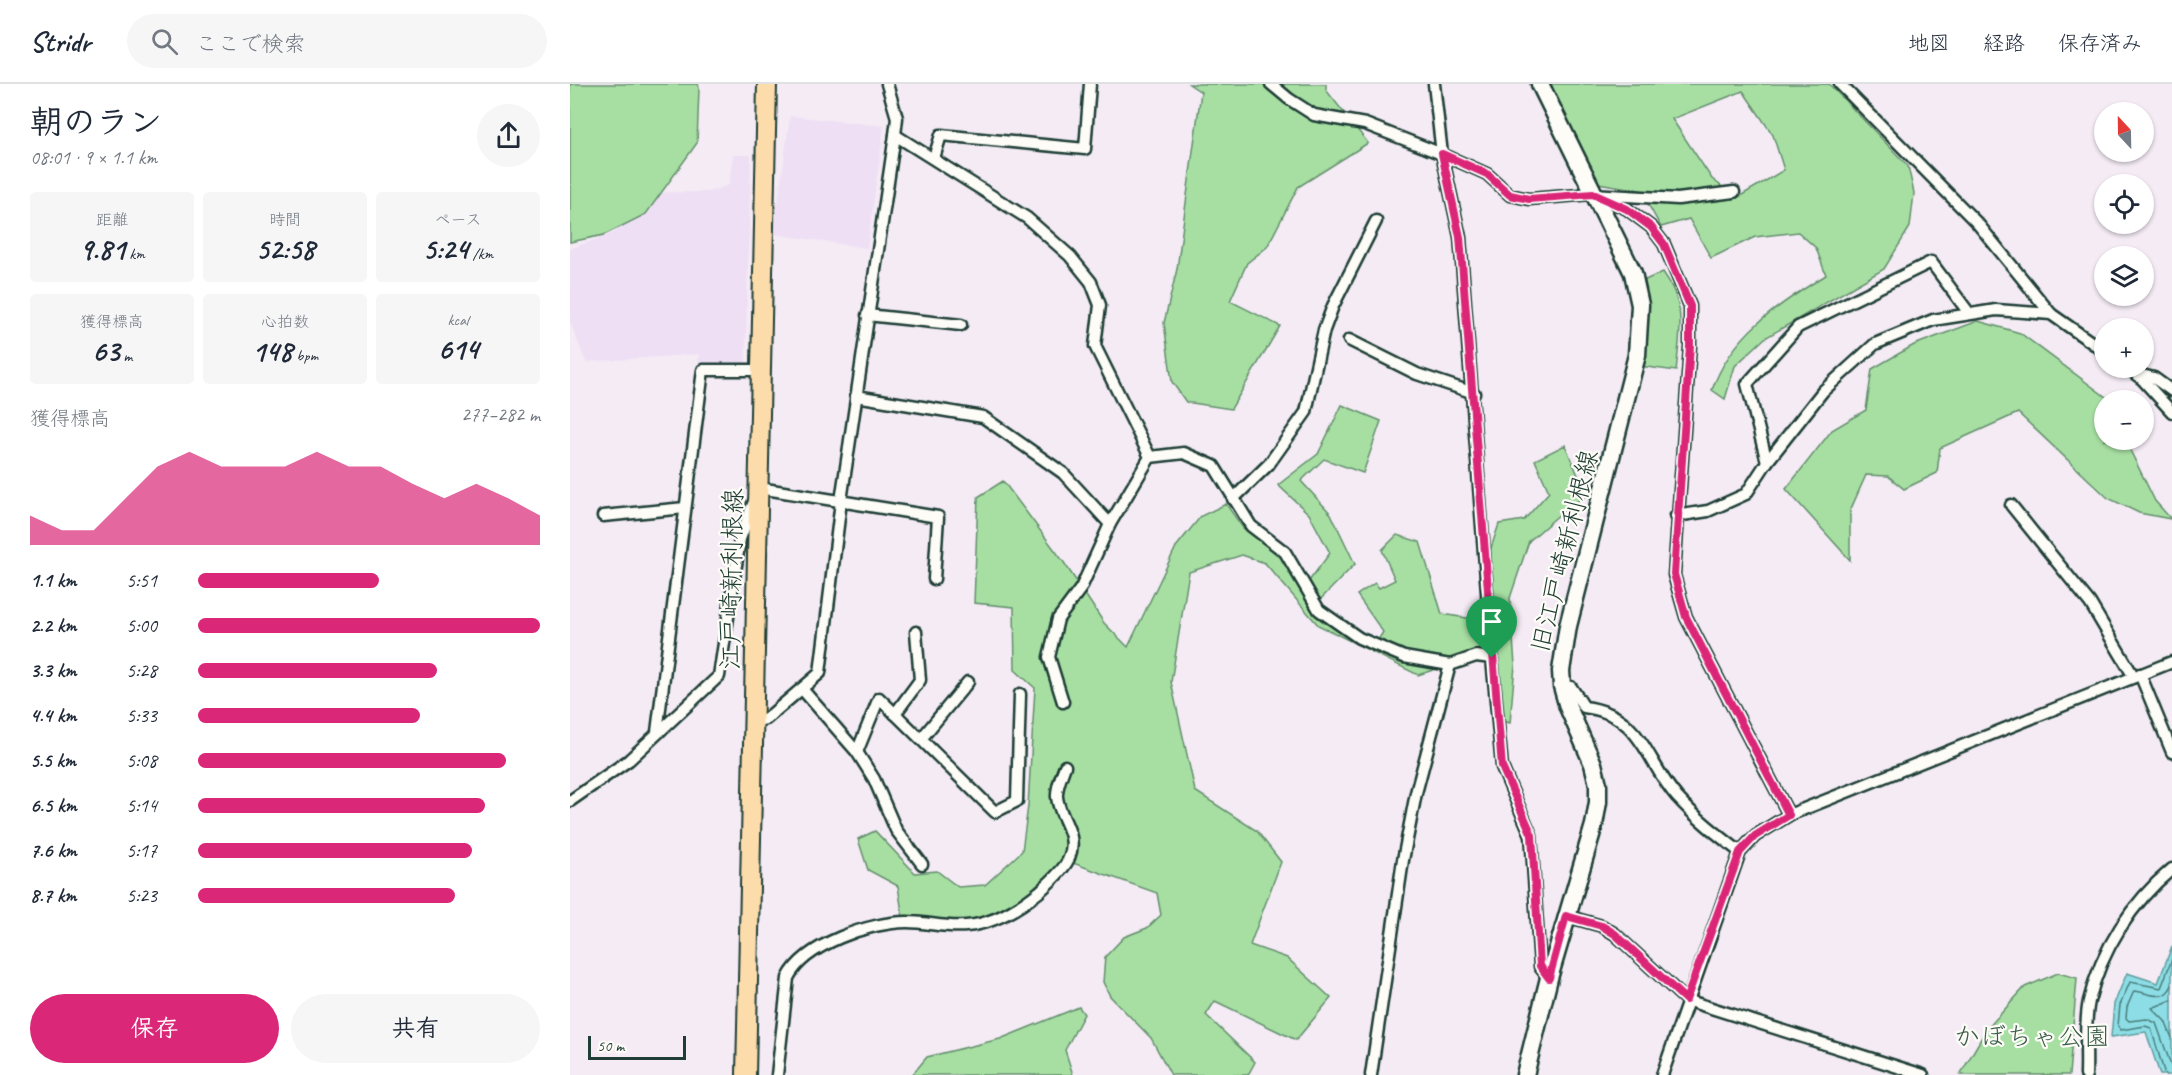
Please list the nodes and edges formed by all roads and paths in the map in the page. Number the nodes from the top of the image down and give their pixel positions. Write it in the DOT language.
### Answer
graph roads {
  1 [pos="767,84"];
  2 [pos="888,84"];
  3 [pos="1090,84"];
  4 [pos="1271,84"];
  5 [pos="1434,84"];
  6 [pos="1540,84"];
  7 [pos="1840,84"];
  8 [pos="895,135"];
  9 [pos="1442,154"];
  10 [pos="934,158"];
  11 [pos="1734,192"];
  12 [pos="1593,194"];
  13 [pos="1376,221"];
  14 [pos="1969,313"];
  15 [pos="2051,314"];
  16 [pos="867,315"];
  17 [pos="961,325"];
  18 [pos="1349,340"];
  19 [pos="2094,344"];
  20 [pos="761,370"];
  21 [pos="2139,378"];
  22 [pos="2154,378"];
  23 [pos="2172,391"];
  24 [pos="1474,393"];
  25 [pos="856,396"];
  26 [pos="2172,412"];
  27 [pos="1150,457"];
  28 [pos="1767,462"];
  29 [pos="759,488"];
  30 [pos="1233,499"];
  31 [pos="841,501"];
  32 [pos="2012,505"];
  33 [pos="685,508"];
  34 [pos="603,516"];
  35 [pos="1677,516"];
  36 [pos="1110,524"];
  37 [pos="934,579"];
  38 [pos="916,632"];
  39 [pos="1492,658"];
  40 [pos="2172,662"];
  41 [pos="1450,665"];
  42 [pos="2137,676"];
  43 [pos="968,682"];
  44 [pos="1562,686"];
  45 [pos="802,689"];
  46 [pos="1020,694"];
  47 [pos="1063,702"];
  48 [pos="896,714"];
  49 [pos="754,722"];
  50 [pos="657,732"];
  51 [pos="921,740"];
  52 [pos="857,752"];
  53 [pos="2172,752"];
  54 [pos="1065,766"];
  55 [pos="570,801"];
  56 [pos="1789,815"];
  57 [pos="1740,852"];
  58 [pos="922,864"];
  59 [pos="2172,869"];
  60 [pos="1566,916"];
  61 [pos="1549,978"];
  62 [pos="1686,1000"];
  63 [pos="746,1075"];
  64 [pos="777,1075"];
  65 [pos="1371,1075"];
  66 [pos="1525,1075"];
  67 [pos="1662,1075"];
  68 [pos="1923,1075"];
  69 [pos="2086,1075"];
  1 -- 20 [label="main road, 江戸崎新利根線"];
  2 -- 8 [label="street"];
  3 -- 10 [label="street"];
  4 -- 9 [label="street"];
  5 -- 9 [label="street"];
  6 -- 12 [label="street, 旧江戸崎新利根線"];
  7 -- 15 [label="street"];
  8 -- 10 [label="street"];
  8 -- 16 [label="street"];
  9 -- 12 [label="street"];
  9 -- 24 [label="street"];
  10 -- 27 [label="street"];
  11 -- 12 [label="street"];
  12 -- 35 [label="street"];
  12 -- 44 [label="street, 旧江戸崎新利根線"];
  13 -- 30 [label="street"];
  14 -- 15 [label="street"];
  14 -- 28 [label="street"];
  14 -- 28 [label="street"];
  15 -- 19 [label="street"];
  16 -- 17 [label="street"];
  16 -- 25 [label="street"];
  18 -- 24 [label="street"];
  20 -- 29 [label="main road, 江戸崎新利根線"];
  20 -- 33 [label="street"];
  21 -- 26 [label="street"];
  22 -- 23 [label="street"];
  24 -- 39 [label="street"];
  25 -- 31 [label="street"];
  25 -- 36 [label="street"];
  27 -- 30 [label="street"];
  27 -- 36 [label="street"];
  28 -- 35 [label="street"];
  29 -- 31 [label="street"];
  29 -- 49 [label="main road, 江戸崎新利根線"];
  29 -- 50 [label="street"];
  30 -- 41 [label="street"];
  31 -- 37 [label="street"];
  31 -- 45 [label="street"];
  32 -- 42 [label="street"];
  33 -- 34 [label="street"];
  33 -- 50 [label="street"];
  35 -- 56 [label="street"];
  36 -- 47 [label="street"];
  38 -- 48 [label="street"];
  39 -- 41 [label="street"];
  39 -- 61 [label="street"];
  40 -- 42 [label="street"];
  41 -- 65 [label="street"];
  42 -- 53 [label="street"];
  42 -- 56 [label="street"];
  43 -- 51 [label="street"];
  44 -- 57 [label="street"];
  44 -- 60 [label="street, 旧江戸崎新利根線"];
  45 -- 49 [label="street"];
  45 -- 52 [label="street"];
  46 -- 51 [label="street"];
  48 -- 51 [label="street"];
  48 -- 52 [label="street"];
  49 -- 63 [label="main road, 江戸崎新利根線"];
  50 -- 55 [label="street"];
  52 -- 58 [label="street"];
  54 -- 64 [label="street"];
  56 -- 57 [label="street"];
  57 -- 62 [label="street"];
  59 -- 69 [label="street"];
  60 -- 61 [label="street, 旧江戸崎新利根線"];
  60 -- 62 [label="street"];
  61 -- 66 [label="street, 旧江戸崎新利根線"];
  62 -- 67 [label="street"];
  62 -- 68 [label="street"];
}
